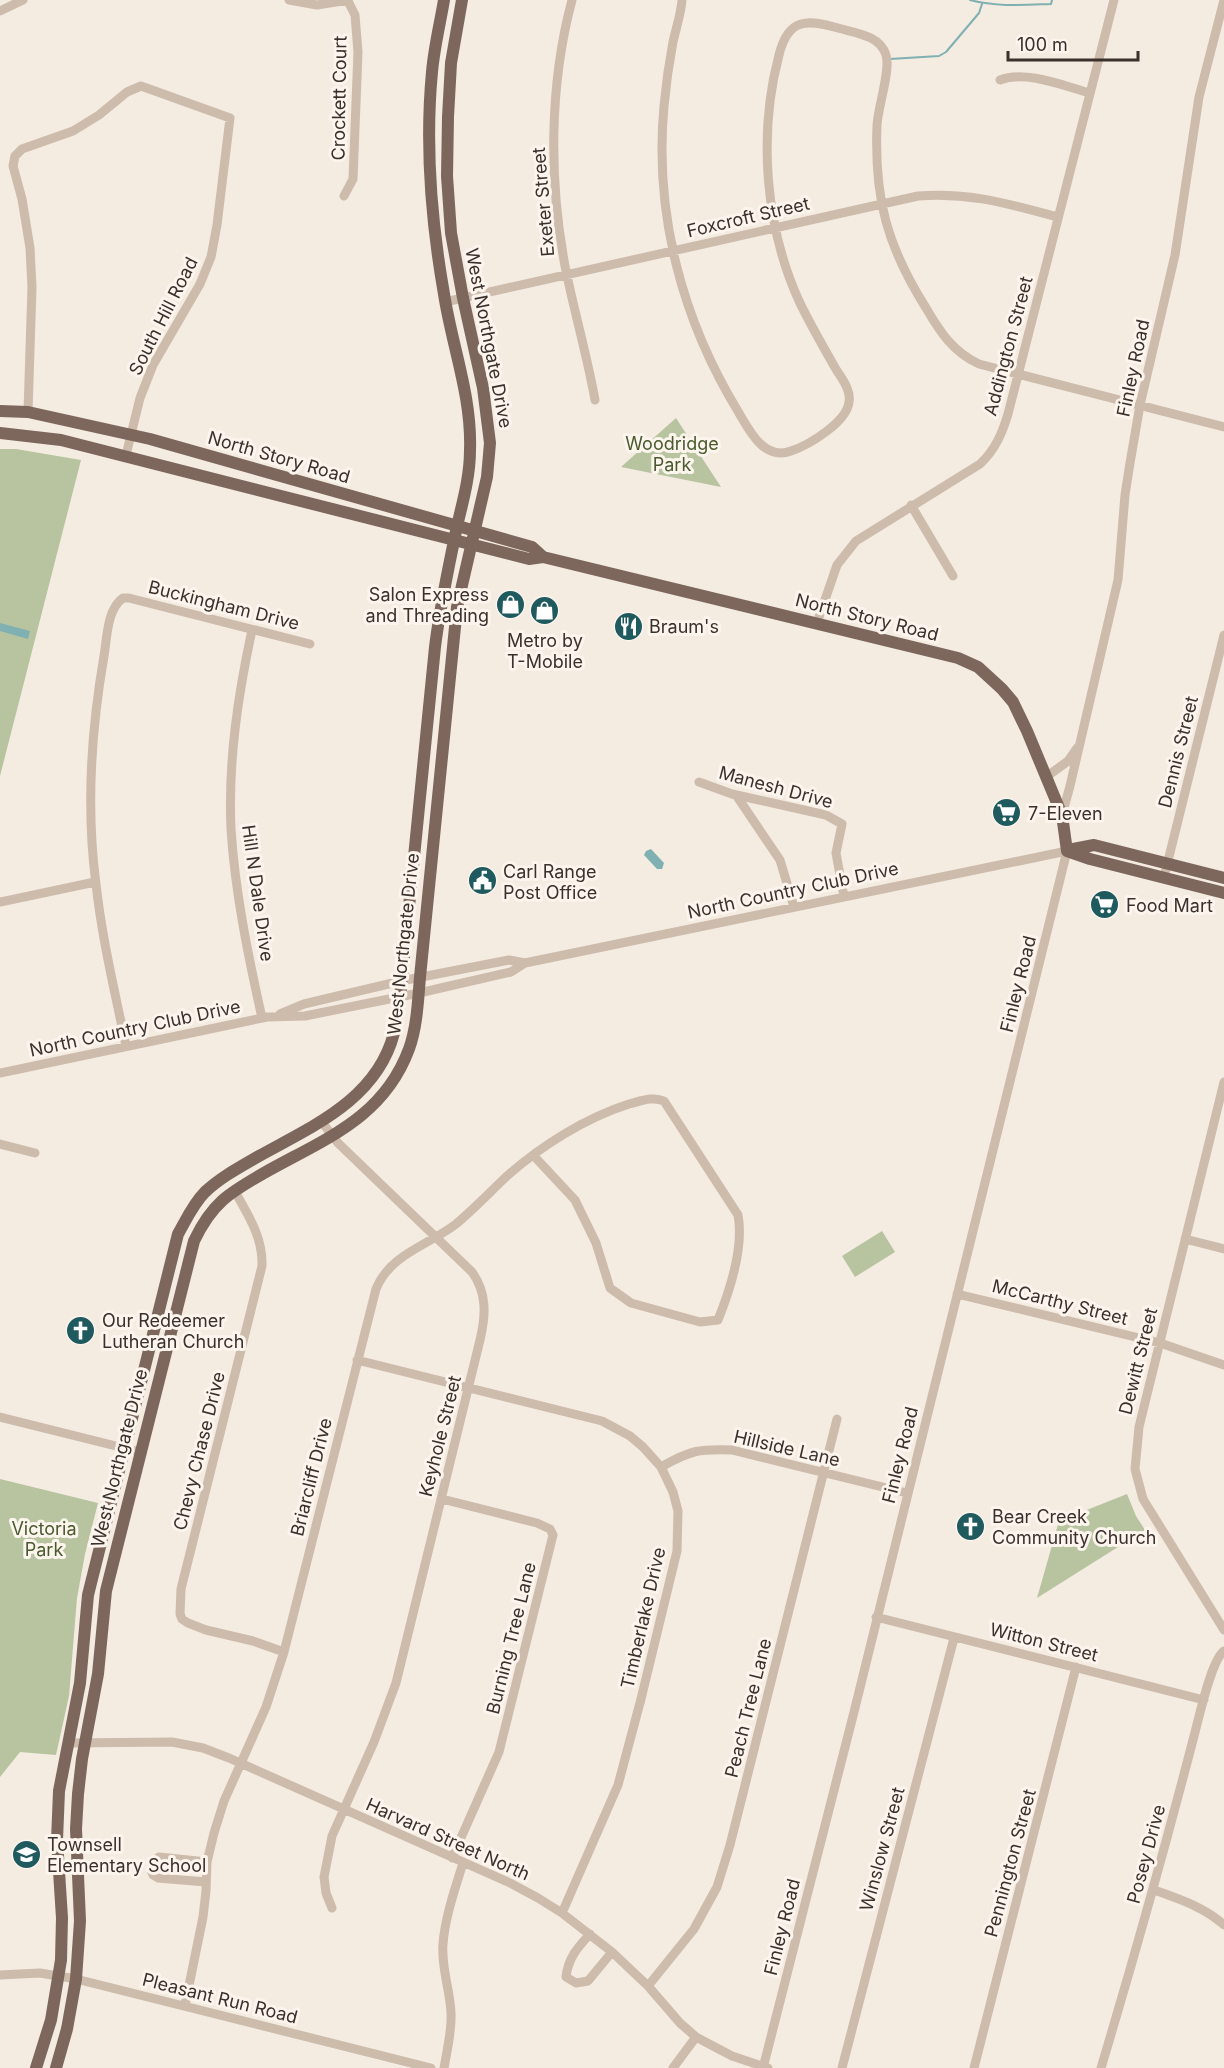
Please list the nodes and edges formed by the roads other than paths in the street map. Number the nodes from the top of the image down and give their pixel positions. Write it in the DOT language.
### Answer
graph roads {
  1 [pos="22,0"];
  2 [pos="289,0"];
  3 [pos="348,0"];
  4 [pos="444,0"];
  5 [pos="462,0"];
  6 [pos="572,0"];
  7 [pos="682,0"];
  8 [pos="1114,0"];
  9 [pos="1224,0"];
  10 [pos="0,11"];
  11 [pos="1000,80"];
  12 [pos="1090,93"];
  13 [pos="344,196"];
  14 [pos="881,204"];
  15 [pos="1058,217"];
  16 [pos="776,227"];
  17 [pos="673,251"];
  18 [pos="567,274"];
  19 [pos="463,298"];
  20 [pos="445,302"];
  21 [pos="1018,375"];
  22 [pos="595,400"];
  23 [pos="1140,405"];
  24 [pos="0,411"];
  25 [pos="28,412"];
  26 [pos="1224,427"];
  27 [pos="0,433"];
  28 [pos="131,435"];
  29 [pos="126,455"];
  30 [pos="911,505"];
  31 [pos="458,526"];
  32 [pos="473,538"];
  33 [pos="454,540"];
  34 [pos="953,576"];
  35 [pos="817,623"];
  36 [pos="252,630"];
  37 [pos="1224,635"];
  38 [pos="310,644"];
  39 [pos="1080,744"];
  40 [pos="424,757"];
  41 [pos="441,759"];
  42 [pos="1076,761"];
  43 [pos="1049,775"];
  44 [pos="699,782"];
  45 [pos="735,795"];
  46 [pos="1062,814"];
  47 [pos="1067,850"];
  48 [pos="1167,863"];
  49 [pos="1164,877"];
  50 [pos="1224,878"];
  51 [pos="95,882"];
  52 [pos="1224,893"];
  53 [pos="844,897"];
  54 [pos="0,902"];
  55 [pos="794,907"];
  56 [pos="525,963"];
  57 [pos="420,977"];
  58 [pos="401,981"];
  59 [pos="419,993"];
  60 [pos="400,997"];
  61 [pos="278,1015"];
  62 [pos="262,1018"];
  63 [pos="126,1046"];
  64 [pos="0,1073"];
  65 [pos="1224,1082"];
  66 [pos="321,1121"];
  67 [pos="331,1136"];
  68 [pos="0,1144"];
  69 [pos="35,1153"];
  70 [pos="533,1155"];
  71 [pos="234,1190"];
  72 [pos="435,1236"];
  73 [pos="1185,1239"];
  74 [pos="1224,1249"];
  75 [pos="167,1272"];
  76 [pos="184,1276"];
  77 [pos="957,1294"];
  78 [pos="1160,1343"];
  79 [pos="357,1360"];
  80 [pos="1224,1365"];
  81 [pos="468,1389"];
  82 [pos="0,1417"];
  83 [pos="837,1419"];
  84 [pos="124,1447"];
  85 [pos="140,1452"];
  86 [pos="661,1467"];
  87 [pos="824,1473"];
  88 [pos="907,1493"];
  89 [pos="442,1499"];
  90 [pos="876,1617"];
  91 [pos="1224,1630"];
  92 [pos="954,1638"];
  93 [pos="1224,1651"];
  94 [pos="284,1652"];
  95 [pos="1076,1667"];
  96 [pos="1204,1701"];
  97 [pos="68,1743"];
  98 [pos="85,1744"];
  99 [pos="240,1762"];
  100 [pos="343,1809"];
  101 [pos="452,1858"];
  102 [pos="207,1862"];
  103 [pos="463,1863"];
  104 [pos="206,1882"];
  105 [pos="1154,1890"];
  106 [pos="332,1908"];
  107 [pos="562,1913"];
  108 [pos="1224,1925"];
  109 [pos="590,1934"];
  110 [pos="612,1952"];
  111 [pos="0,1975"];
  112 [pos="58,1976"];
  113 [pos="76,1979"];
  114 [pos="648,1986"];
  115 [pos="185,2005"];
  116 [pos="696,2037"];
  117 [pos="765,2067"];
  118 [pos="36,2068"];
  119 [pos="56,2068"];
  120 [pos="431,2068"];
  121 [pos="444,2068"];
  122 [pos="673,2068"];
  123 [pos="842,2068"];
  124 [pos="974,2068"];
  125 [pos="1101,2068"];
  1 -- 10 [label="street"];
  2 -- 3 [label="street"];
  3 -- 13 [label="street, Crockett Court"];
  4 -- 20 [label="main road, West Northgate Drive"];
  5 -- 19 [label="main road, West Northgate Drive"];
  6 -- 18 [label="street, Exeter Street"];
  7 -- 17 [label="street"];
  8 -- 12 [label="street, Addington Street"];
  9 -- 23 [label="street, Finley Road"];
  11 -- 12 [label="street"];
  12 -- 15 [label="street, Addington Street"];
  14 -- 15 [label="street, Foxcroft Street"];
  14 -- 16 [label="street, Foxcroft Street"];
  14 -- 16 [label="street"];
  14 -- 21 [label="street"];
  15 -- 21 [label="street, Addington Street"];
  16 -- 17 [label="street, Foxcroft Street"];
  16 -- 17 [label="street"];
  17 -- 18 [label="street, Foxcroft Street"];
  18 -- 19 [label="street, Foxcroft Street"];
  18 -- 22 [label="street, Exeter Street"];
  19 -- 20 [label="street, Foxcroft Street"];
  19 -- 32 [label="main road, West Northgate Drive"];
  20 -- 31 [label="main road, West Northgate Drive"];
  21 -- 23 [label="street"];
  21 -- 30 [label="street, Addington Street"];
  23 -- 26 [label="street"];
  23 -- 39 [label="street, Finley Road"];
  24 -- 25 [label="main road, North Story Road"];
  25 -- 28 [label="main road, North Story Road"];
  25 -- 28 [label="street, South Hill Road"];
  27 -- 29 [label="main road, North Story Road"];
  28 -- 29 [label="street, South Hill Road"];
  28 -- 31 [label="main road, North Story Road"];
  29 -- 33 [label="main road, North Story Road"];
  30 -- 34 [label="street"];
  30 -- 35 [label="street, Addington Street"];
  31 -- 32 [label="main road, North Story Road"];
  31 -- 33 [label="main road, West Northgate Drive"];
  32 -- 33 [label="main road, North Story Road"];
  32 -- 35 [label="main road, North Story Road"];
  32 -- 41 [label="main road, West Northgate Drive"];
  33 -- 40 [label="main road, West Northgate Drive"];
  35 -- 43 [label="main road, North Story Road"];
  36 -- 38 [label="street, Buckingham Drive"];
  36 -- 51 [label="street, Buckingham Drive"];
  36 -- 62 [label="street, Hill N Dale Drive"];
  37 -- 48 [label="street, Dennis Street"];
  39 -- 42 [label="street, Finley Road"];
  39 -- 43 [label="street, Finley Road"];
  40 -- 41 [label="main road"];
  40 -- 58 [label="main road, West Northgate Drive"];
  41 -- 57 [label="main road, West Northgate Drive"];
  42 -- 43 [label="street"];
  42 -- 46 [label="street, Finley Road"];
  43 -- 46 [label="main road, North Story Road"];
  44 -- 45 [label="street, Manesh Drive"];
  45 -- 53 [label="street, Manesh Drive"];
  45 -- 55 [label="street"];
  46 -- 47 [label="main road, North Story Road"];
  47 -- 48 [label="main road"];
  47 -- 49 [label="main road"];
  47 -- 53 [label="street, North Country Club Drive"];
  47 -- 77 [label="street, Finley Road"];
  48 -- 49 [label="street, Dennis Street"];
  48 -- 50 [label="main road"];
  49 -- 52 [label="main road"];
  51 -- 54 [label="street"];
  51 -- 63 [label="street"];
  53 -- 55 [label="street, North Country Club Drive"];
  55 -- 56 [label="street, North Country Club Drive"];
  56 -- 57 [label="street, North Country Club Drive"];
  56 -- 59 [label="street, North Country Club Drive"];
  57 -- 58 [label="street, North Country Club Drive"];
  57 -- 59 [label="main road, West Northgate Drive"];
  58 -- 60 [label="main road, West Northgate Drive"];
  58 -- 61 [label="street, North Country Club Drive"];
  59 -- 60 [label="street, North Country Club Drive"];
  59 -- 67 [label="main road, West Northgate Drive"];
  60 -- 61 [label="street, North Country Club Drive"];
  60 -- 66 [label="main road, West Northgate Drive"];
  61 -- 62 [label="street, North Country Club Drive"];
  62 -- 63 [label="street, North Country Club Drive"];
  63 -- 64 [label="street, North Country Club Drive"];
  65 -- 73 [label="street, Dewitt Street"];
  66 -- 67 [label="street, Keyhole Street"];
  66 -- 75 [label="main road, West Northgate Drive"];
  67 -- 71 [label="main road, West Northgate Drive"];
  67 -- 72 [label="street, Keyhole Street"];
  68 -- 69 [label="street"];
  70 -- 70 [label="street, Briarcliff Drive"];
  70 -- 72 [label="street, Briarcliff Drive"];
  71 -- 76 [label="main road, West Northgate Drive"];
  71 -- 94 [label="street, Chevy Chase Drive"];
  72 -- 79 [label="street, Briarcliff Drive"];
  72 -- 81 [label="street, Keyhole Street"];
  73 -- 74 [label="street"];
  73 -- 78 [label="street, Dewitt Street"];
  75 -- 76 [label="main road"];
  75 -- 84 [label="main road, West Northgate Drive"];
  76 -- 85 [label="main road, West Northgate Drive"];
  77 -- 78 [label="street, McCarthy Street"];
  77 -- 88 [label="street, Finley Road"];
  78 -- 80 [label="street, McCarthy Street"];
  78 -- 91 [label="street, Dewitt Street"];
  79 -- 81 [label="street, Timberlake Drive"];
  79 -- 94 [label="street, Briarcliff Drive"];
  81 -- 86 [label="street, Timberlake Drive"];
  81 -- 89 [label="street, Keyhole Street"];
  82 -- 84 [label="street"];
  83 -- 87 [label="street, Peach Tree Lane"];
  84 -- 85 [label="street"];
  84 -- 97 [label="main road, West Northgate Drive"];
  85 -- 98 [label="main road, West Northgate Drive"];
  86 -- 87 [label="street, Hillside Lane"];
  86 -- 107 [label="street, Timberlake Drive"];
  87 -- 88 [label="street, Hillside Lane"];
  87 -- 114 [label="street, Peach Tree Lane"];
  88 -- 90 [label="street, Finley Road"];
  89 -- 100 [label="street, Keyhole Street"];
  89 -- 101 [label="street, Burning Tree Lane"];
  90 -- 92 [label="street, Witton Street"];
  90 -- 117 [label="street, Finley Road"];
  92 -- 95 [label="street, Witton Street"];
  92 -- 123 [label="street, Winslow Street"];
  93 -- 96 [label="street, Posey Drive"];
  94 -- 99 [label="street, Briarcliff Drive"];
  95 -- 96 [label="street, Witton Street"];
  95 -- 124 [label="street, Pennington Street"];
  96 -- 105 [label="street, Posey Drive"];
  97 -- 98 [label="street, Harvard Street North"];
  97 -- 112 [label="main road, West Northgate Drive"];
  98 -- 99 [label="street, Harvard Street North"];
  98 -- 113 [label="main road, West Northgate Drive"];
  99 -- 100 [label="street, Harvard Street North"];
  99 -- 102 [label="street, Briarcliff Drive"];
  100 -- 101 [label="street, Harvard Street North"];
  100 -- 106 [label="street, Keyhole Street"];
  101 -- 103 [label="street, Harvard Street North"];
  102 -- 104 [label="street, Briarcliff Drive"];
  102 -- 104 [label="street"];
  103 -- 107 [label="street, Harvard Street North"];
  103 -- 121 [label="street"];
  104 -- 115 [label="street, Briarcliff Drive"];
  105 -- 108 [label="street"];
  105 -- 125 [label="street, Posey Drive"];
  107 -- 109 [label="street, Harvard Street North"];
  109 -- 110 [label="street, Harvard Street North"];
  109 -- 110 [label="street"];
  110 -- 114 [label="street, Harvard Street North"];
  111 -- 112 [label="street, Pleasant Run Road"];
  112 -- 113 [label="street, Pleasant Run Road"];
  112 -- 118 [label="main road, West Northgate Drive"];
  113 -- 115 [label="street, Pleasant Run Road"];
  113 -- 119 [label="main road, West Northgate Drive"];
  114 -- 116 [label="street, Harvard Street North"];
  115 -- 120 [label="street, Pleasant Run Road"];
  116 -- 117 [label="street, Harvard Street North"];
  116 -- 122 [label="street"];
}
